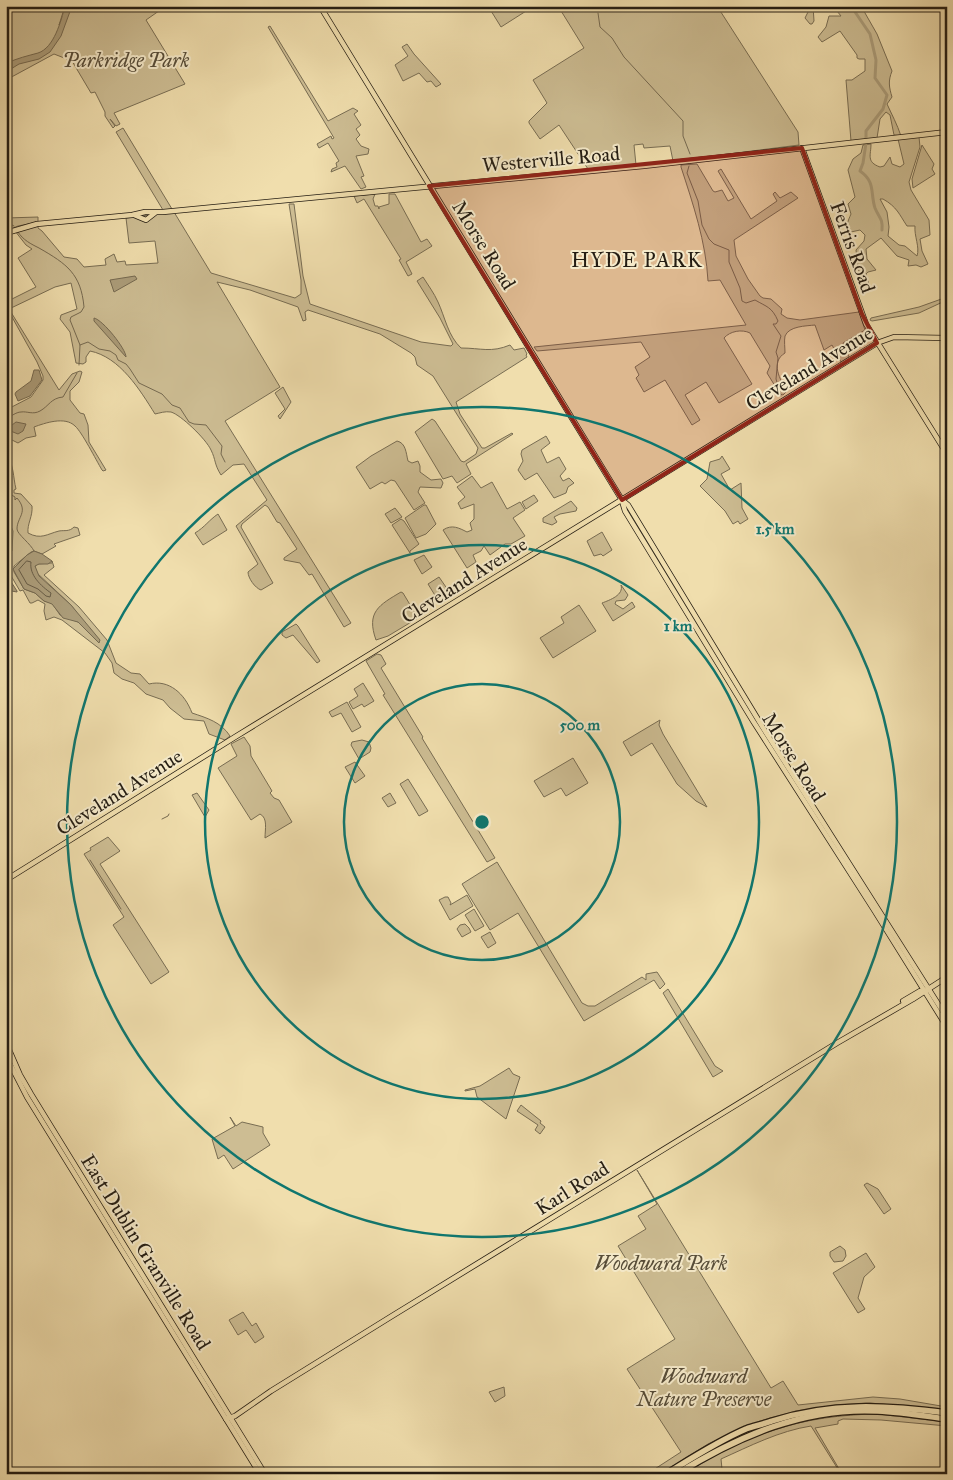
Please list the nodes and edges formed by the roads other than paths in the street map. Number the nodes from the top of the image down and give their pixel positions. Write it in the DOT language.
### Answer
graph roads {
  1 [pos="320,6"];
  2 [pos="947,132"];
  3 [pos="802,148"];
  4 [pos="429,186"];
  5 [pos="6,233"];
  6 [pos="947,338"];
  7 [pos="877,343"];
  8 [pos="947,454"];
  9 [pos="622,500"];
  10 [pos="660,565"];
  11 [pos="761,734"];
  12 [pos="776,749"];
  13 [pos="6,880"];
  14 [pos="947,977"];
  15 [pos="926,989"];
  16 [pos="947,1018"];
  17 [pos="947,1027"];
  18 [pos="6,1043"];
  19 [pos="6,1049"];
  20 [pos="6,1056"];
  21 [pos="18,1075"];
  22 [pos="41,1116"];
  23 [pos="95,1203"];
  24 [pos="130,1264"];
  25 [pos="159,1302"];
  26 [pos="947,1413"];
  27 [pos="228,1418"];
  28 [pos="947,1419"];
  29 [pos="260,1474"];
  30 [pos="265,1474"];
  31 [pos="666,1474"];
  32 [pos="677,1474"];
  1 -- 4 [label="main road, Morse Road"];
  2 -- 3 [label="main road, Westerville Road"];
  3 -- 4 [label="main road, Westerville Road"];
  3 -- 7 [label="main road, Ferris Road"];
  4 -- 5 [label="main road, Westerville Road"];
  4 -- 9 [label="main road, Morse Road"];
  6 -- 7 [label="main road, Cleveland Avenue"];
  7 -- 8 [label="main road, Ferris Road"];
  7 -- 9 [label="main road, Cleveland Avenue"];
  9 -- 10 [label="main road, Morse Road"];
  9 -- 10 [label="main road, Morse Road"];
  9 -- 13 [label="main road, Cleveland Avenue"];
  10 -- 11 [label="main road, Morse Road"];
  10 -- 12 [label="main road, Morse Road"];
  11 -- 12 [label="main road"];
  11 -- 15 [label="main road, Morse Road"];
  12 -- 15 [label="main road, Morse Road"];
  14 -- 15 [label="main road, Karl Road"];
  15 -- 16 [label="main road, Morse Road"];
  15 -- 17 [label="main road, Morse Road"];
  15 -- 27 [label="main road, Karl Road"];
  18 -- 21 [label="main road, East Dublin Granville Road"];
  19 -- 21 [label="main road"];
  20 -- 21 [label="main road, East Dublin Granville Road"];
  21 -- 22 [label="main road, East Dublin Granville Road"];
  22 -- 23 [label="main road, East Dublin Granville Road"];
  22 -- 23 [label="main road, East Dublin Granville Road"];
  23 -- 24 [label="main road, East Dublin Granville Road"];
  23 -- 25 [label="main road, East Dublin Granville Road"];
  24 -- 25 [label="main road"];
  24 -- 27 [label="main road, East Dublin Granville Road"];
  25 -- 27 [label="main road, East Dublin Granville Road"];
  26 -- 31 [label="highway"];
  27 -- 29 [label="main road, East Dublin Granville Road"];
  27 -- 30 [label="main road, East Dublin Granville Road"];
  28 -- 32 [label="highway"];
}
